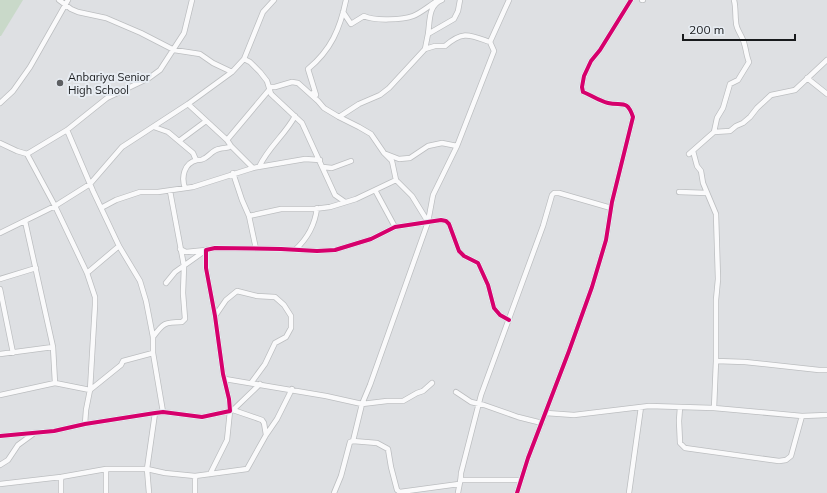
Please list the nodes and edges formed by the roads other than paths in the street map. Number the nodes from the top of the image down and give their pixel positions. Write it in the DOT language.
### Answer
graph roads {
  1 [pos="59,0"];
  2 [pos="68,0"];
  3 [pos="192,0"];
  4 [pos="274,0"];
  5 [pos="346,0"];
  6 [pos="460,0"];
  7 [pos="509,0"];
  8 [pos="631,0"];
  9 [pos="734,0"];
  10 [pos="439,1"];
  11 [pos="66,5"];
  12 [pos="343,12"];
  13 [pos="428,34"];
  14 [pos="490,42"];
  15 [pos="424,49"];
  16 [pos="174,50"];
  17 [pos="244,59"];
  18 [pos="827,60"];
  19 [pos="232,72"];
  20 [pos="807,78"];
  21 [pos="298,84"];
  22 [pos="269,88"];
  23 [pos="827,94"];
  24 [pos="0,103"];
  25 [pos="188,104"];
  26 [pos="295,116"];
  27 [pos="339,118"];
  28 [pos="206,121"];
  29 [pos="154,127"];
  30 [pos="68,130"];
  31 [pos="714,132"];
  32 [pos="227,140"];
  33 [pos="179,142"];
  34 [pos="0,143"];
  35 [pos="231,146"];
  36 [pos="457,146"];
  37 [pos="384,153"];
  38 [pos="27,154"];
  39 [pos="196,160"];
  40 [pos="320,160"];
  41 [pos="351,161"];
  42 [pos="256,167"];
  43 [pos="323,167"];
  44 [pos="233,173"];
  45 [pos="396,180"];
  46 [pos="90,184"];
  47 [pos="185,188"];
  48 [pos="376,190"];
  49 [pos="170,191"];
  50 [pos="679,192"];
  51 [pos="706,193"];
  52 [pos="345,202"];
  53 [pos="55,206"];
  54 [pos="101,208"];
  55 [pos="317,208"];
  56 [pos="611,208"];
  57 [pos="249,216"];
  58 [pos="25,221"];
  59 [pos="428,222"];
  60 [pos="394,227"];
  61 [pos="0,233"];
  62 [pos="119,246"];
  63 [pos="180,249"];
  64 [pos="256,249"];
  65 [pos="206,250"];
  66 [pos="295,250"];
  67 [pos="184,266"];
  68 [pos="36,268"];
  69 [pos="86,273"];
  70 [pos="0,279"];
  71 [pos="166,283"];
  72 [pos="0,289"];
  73 [pos="215,316"];
  74 [pos="509,320"];
  75 [pos="153,337"];
  76 [pos="53,347"];
  77 [pos="13,353"];
  78 [pos="153,353"];
  79 [pos="0,354"];
  80 [pos="716,361"];
  81 [pos="827,370"];
  82 [pos="225,379"];
  83 [pos="251,382"];
  84 [pos="432,383"];
  85 [pos="55,384"];
  86 [pos="260,384"];
  87 [pos="292,389"];
  88 [pos="90,390"];
  89 [pos="456,392"];
  90 [pos="0,395"];
  91 [pos="362,404"];
  92 [pos="479,404"];
  93 [pos="641,407"];
  94 [pos="680,407"];
  95 [pos="714,408"];
  96 [pos="231,410"];
  97 [pos="164,412"];
  98 [pos="155,413"];
  99 [pos="546,413"];
  100 [pos="827,415"];
  101 [pos="802,416"];
  102 [pos="542,423"];
  103 [pos="85,424"];
  104 [pos="33,434"];
  105 [pos="266,435"];
  106 [pos="0,436"];
  107 [pos="353,441"];
  108 [pos="0,465"];
  109 [pos="106,469"];
  110 [pos="147,469"];
  111 [pos="210,474"];
  112 [pos="195,476"];
  113 [pos="61,477"];
  114 [pos="520,480"];
  115 [pos="460,482"];
  116 [pos="0,484"];
  117 [pos="61,493"];
  118 [pos="106,493"];
  119 [pos="149,493"];
  120 [pos="195,493"];
  121 [pos="334,493"];
  122 [pos="458,493"];
  123 [pos="517,493"];
  124 [pos="629,493"];
  1 -- 11 [label="street"];
  2 -- 11 [label="street"];
  3 -- 16 [label="street"];
  4 -- 17 [label="street"];
  5 -- 12 [label="street"];
  6 -- 13 [label="street"];
  7 -- 14 [label="street"];
  8 -- 56 [label="street"];
  9 -- 31 [label="street"];
  10 -- 12 [label="street"];
  10 -- 13 [label="street"];
  11 -- 16 [label="street"];
  11 -- 24 [label="street"];
  12 -- 21 [label="street"];
  13 -- 15 [label="street"];
  14 -- 15 [label="street"];
  14 -- 36 [label="street"];
  15 -- 27 [label="street"];
  16 -- 19 [label="street"];
  16 -- 30 [label="street"];
  17 -- 19 [label="street"];
  17 -- 22 [label="street"];
  18 -- 20 [label="street"];
  19 -- 25 [label="street"];
  20 -- 23 [label="street"];
  20 -- 31 [label="street"];
  21 -- 22 [label="street"];
  21 -- 27 [label="street"];
  22 -- 26 [label="street"];
  22 -- 32 [label="street"];
  25 -- 28 [label="street"];
  25 -- 29 [label="street"];
  26 -- 40 [label="street"];
  26 -- 42 [label="street"];
  27 -- 37 [label="street"];
  28 -- 32 [label="street"];
  28 -- 33 [label="street"];
  29 -- 33 [label="street"];
  29 -- 46 [label="street"];
  30 -- 38 [label="street"];
  30 -- 46 [label="street"];
  31 -- 51 [label="street"];
  32 -- 35 [label="street"];
  33 -- 39 [label="street"];
  34 -- 38 [label="street"];
  35 -- 39 [label="street"];
  35 -- 42 [label="street"];
  36 -- 37 [label="street"];
  36 -- 59 [label="street"];
  37 -- 45 [label="street"];
  38 -- 53 [label="street"];
  39 -- 47 [label="street"];
  40 -- 42 [label="street"];
  40 -- 43 [label="street"];
  41 -- 43 [label="street"];
  42 -- 44 [label="street"];
  43 -- 52 [label="street"];
  44 -- 47 [label="street"];
  44 -- 57 [label="street"];
  45 -- 48 [label="street"];
  45 -- 59 [label="street"];
  46 -- 53 [label="street"];
  46 -- 54 [label="street"];
  47 -- 49 [label="street"];
  48 -- 52 [label="street"];
  48 -- 60 [label="street"];
  49 -- 54 [label="street"];
  49 -- 63 [label="street"];
  50 -- 51 [label="street"];
  51 -- 80 [label="street"];
  52 -- 55 [label="street"];
  53 -- 58 [label="street"];
  53 -- 69 [label="street"];
  54 -- 62 [label="street"];
  55 -- 57 [label="street"];
  55 -- 66 [label="street"];
  56 -- 74 [label="street"];
  56 -- 99 [label="street"];
  57 -- 64 [label="street"];
  58 -- 61 [label="street"];
  58 -- 68 [label="street"];
  59 -- 60 [label="street"];
  59 -- 74 [label="street"];
  59 -- 91 [label="street"];
  60 -- 66 [label="street"];
  62 -- 69 [label="street"];
  62 -- 75 [label="street"];
  63 -- 65 [label="street"];
  63 -- 67 [label="street"];
  64 -- 65 [label="street"];
  64 -- 66 [label="street"];
  65 -- 67 [label="street"];
  65 -- 73 [label="street"];
  67 -- 71 [label="street"];
  67 -- 75 [label="street"];
  68 -- 70 [label="street"];
  68 -- 76 [label="street"];
  69 -- 88 [label="street"];
  72 -- 77 [label="street"];
  73 -- 82 [label="street"];
  73 -- 83 [label="street"];
  74 -- 92 [label="street"];
  75 -- 78 [label="street"];
  76 -- 77 [label="street"];
  76 -- 85 [label="street"];
  77 -- 79 [label="street"];
  78 -- 88 [label="street"];
  78 -- 97 [label="street"];
  80 -- 81 [label="street"];
  80 -- 95 [label="street"];
  82 -- 83 [label="street"];
  82 -- 96 [label="street"];
  83 -- 86 [label="street"];
  84 -- 91 [label="street"];
  85 -- 88 [label="street"];
  85 -- 90 [label="street"];
  86 -- 87 [label="street"];
  86 -- 96 [label="street"];
  87 -- 91 [label="street"];
  87 -- 105 [label="street"];
  88 -- 103 [label="street"];
  89 -- 92 [label="street"];
  91 -- 107 [label="street"];
  92 -- 102 [label="street"];
  92 -- 115 [label="street"];
  93 -- 94 [label="street"];
  93 -- 99 [label="street"];
  93 -- 124 [label="street"];
  94 -- 95 [label="street"];
  94 -- 101 [label="street"];
  95 -- 101 [label="street"];
  96 -- 97 [label="street"];
  96 -- 105 [label="street"];
  96 -- 111 [label="street"];
  97 -- 98 [label="street"];
  98 -- 103 [label="street"];
  98 -- 110 [label="street"];
  99 -- 102 [label="street"];
  100 -- 101 [label="street"];
  102 -- 114 [label="street"];
  103 -- 104 [label="street"];
  104 -- 106 [label="street"];
  104 -- 108 [label="street"];
  105 -- 111 [label="street"];
  107 -- 115 [label="street"];
  107 -- 121 [label="street"];
  109 -- 110 [label="street"];
  109 -- 113 [label="street"];
  109 -- 118 [label="street"];
  110 -- 112 [label="street"];
  110 -- 119 [label="street"];
  111 -- 112 [label="street"];
  112 -- 120 [label="street"];
  113 -- 116 [label="street"];
  113 -- 117 [label="street"];
  114 -- 115 [label="street"];
  114 -- 123 [label="street"];
  115 -- 122 [label="street"];
}
